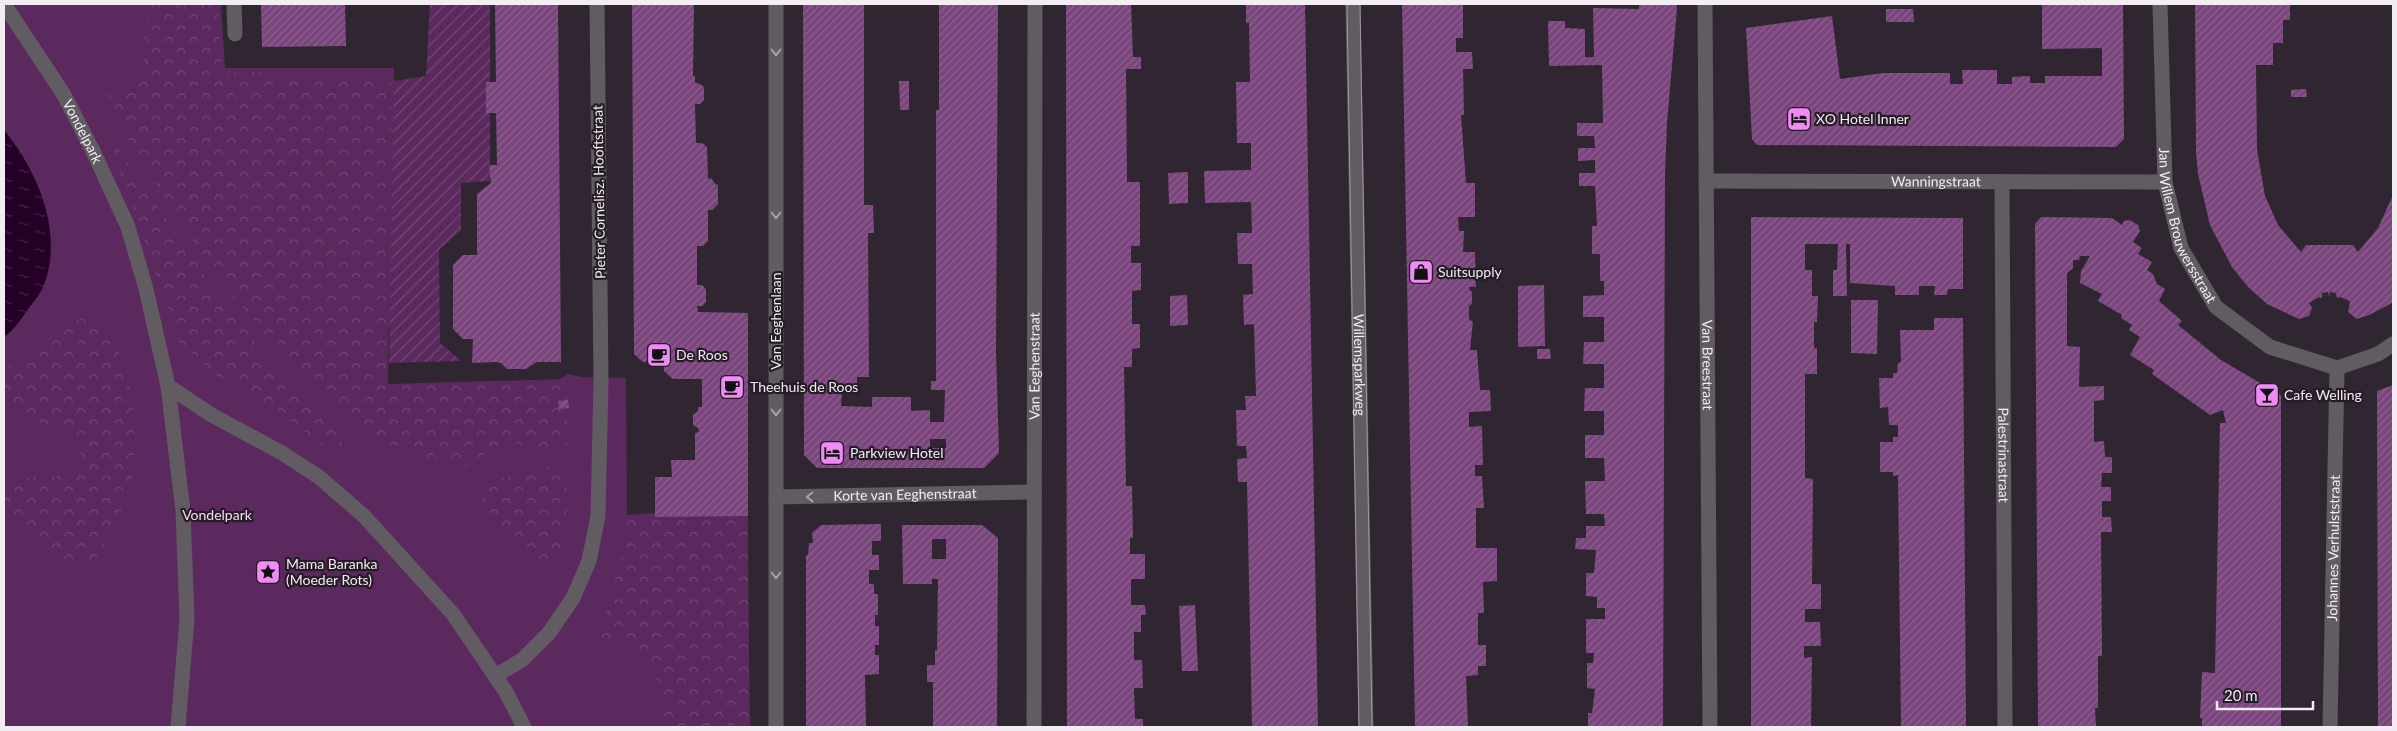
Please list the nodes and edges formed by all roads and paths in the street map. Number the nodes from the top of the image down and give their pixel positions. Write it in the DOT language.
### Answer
graph roads {
  1 [pos="4,4"];
  2 [pos="234,4"];
  3 [pos="597,4"];
  4 [pos="776,4"];
  5 [pos="1036,4"];
  6 [pos="1354,4"];
  7 [pos="1705,4"];
  8 [pos="2160,4"];
  9 [pos="235,34"];
  10 [pos="1706,181"];
  11 [pos="2165,182"];
  12 [pos="2002,183"];
  13 [pos="2393,344"];
  14 [pos="2337,368"];
  15 [pos="168,386"];
  16 [pos="1034,492"];
  17 [pos="776,497"];
  18 [pos="495,676"];
  19 [pos="178,727"];
  20 [pos="524,727"];
  21 [pos="776,727"];
  22 [pos="1034,727"];
  23 [pos="1366,727"];
  24 [pos="1710,727"];
  25 [pos="2005,727"];
  26 [pos="2330,727"];
  1 -- 15 [label="street, Vondelpark"];
  2 -- 9 [label="street"];
  3 -- 18 [label="street, Pieter Cornelisz. Hooftstraat"];
  4 -- 17 [label="street, Van Eeghenlaan, one-way"];
  5 -- 16 [label="street, Van Eeghenstraat"];
  6 -- 23 [label="street, Willemsparkweg"];
  7 -- 10 [label="street, Van Breestraat"];
  8 -- 11 [label="street, Jan Willem Brouwersstraat"];
  10 -- 12 [label="street, Wanningstraat"];
  10 -- 24 [label="street, Van Breestraat"];
  11 -- 12 [label="street, Wanningstraat"];
  11 -- 14 [label="street, Jan Willem Brouwersstraat"];
  12 -- 25 [label="street, Palestrinastraat"];
  13 -- 14 [label="street"];
  14 -- 26 [label="street, Johannes Verhulststraat"];
  15 -- 18 [label="street"];
  15 -- 19 [label="street, Vondelpark"];
  16 -- 17 [label="street, Korte van Eeghenstraat, one-way"];
  16 -- 22 [label="street, Van Eeghenstraat"];
  17 -- 21 [label="street, Van Eeghenlaan, one-way"];
  18 -- 20 [label="street"];
}
